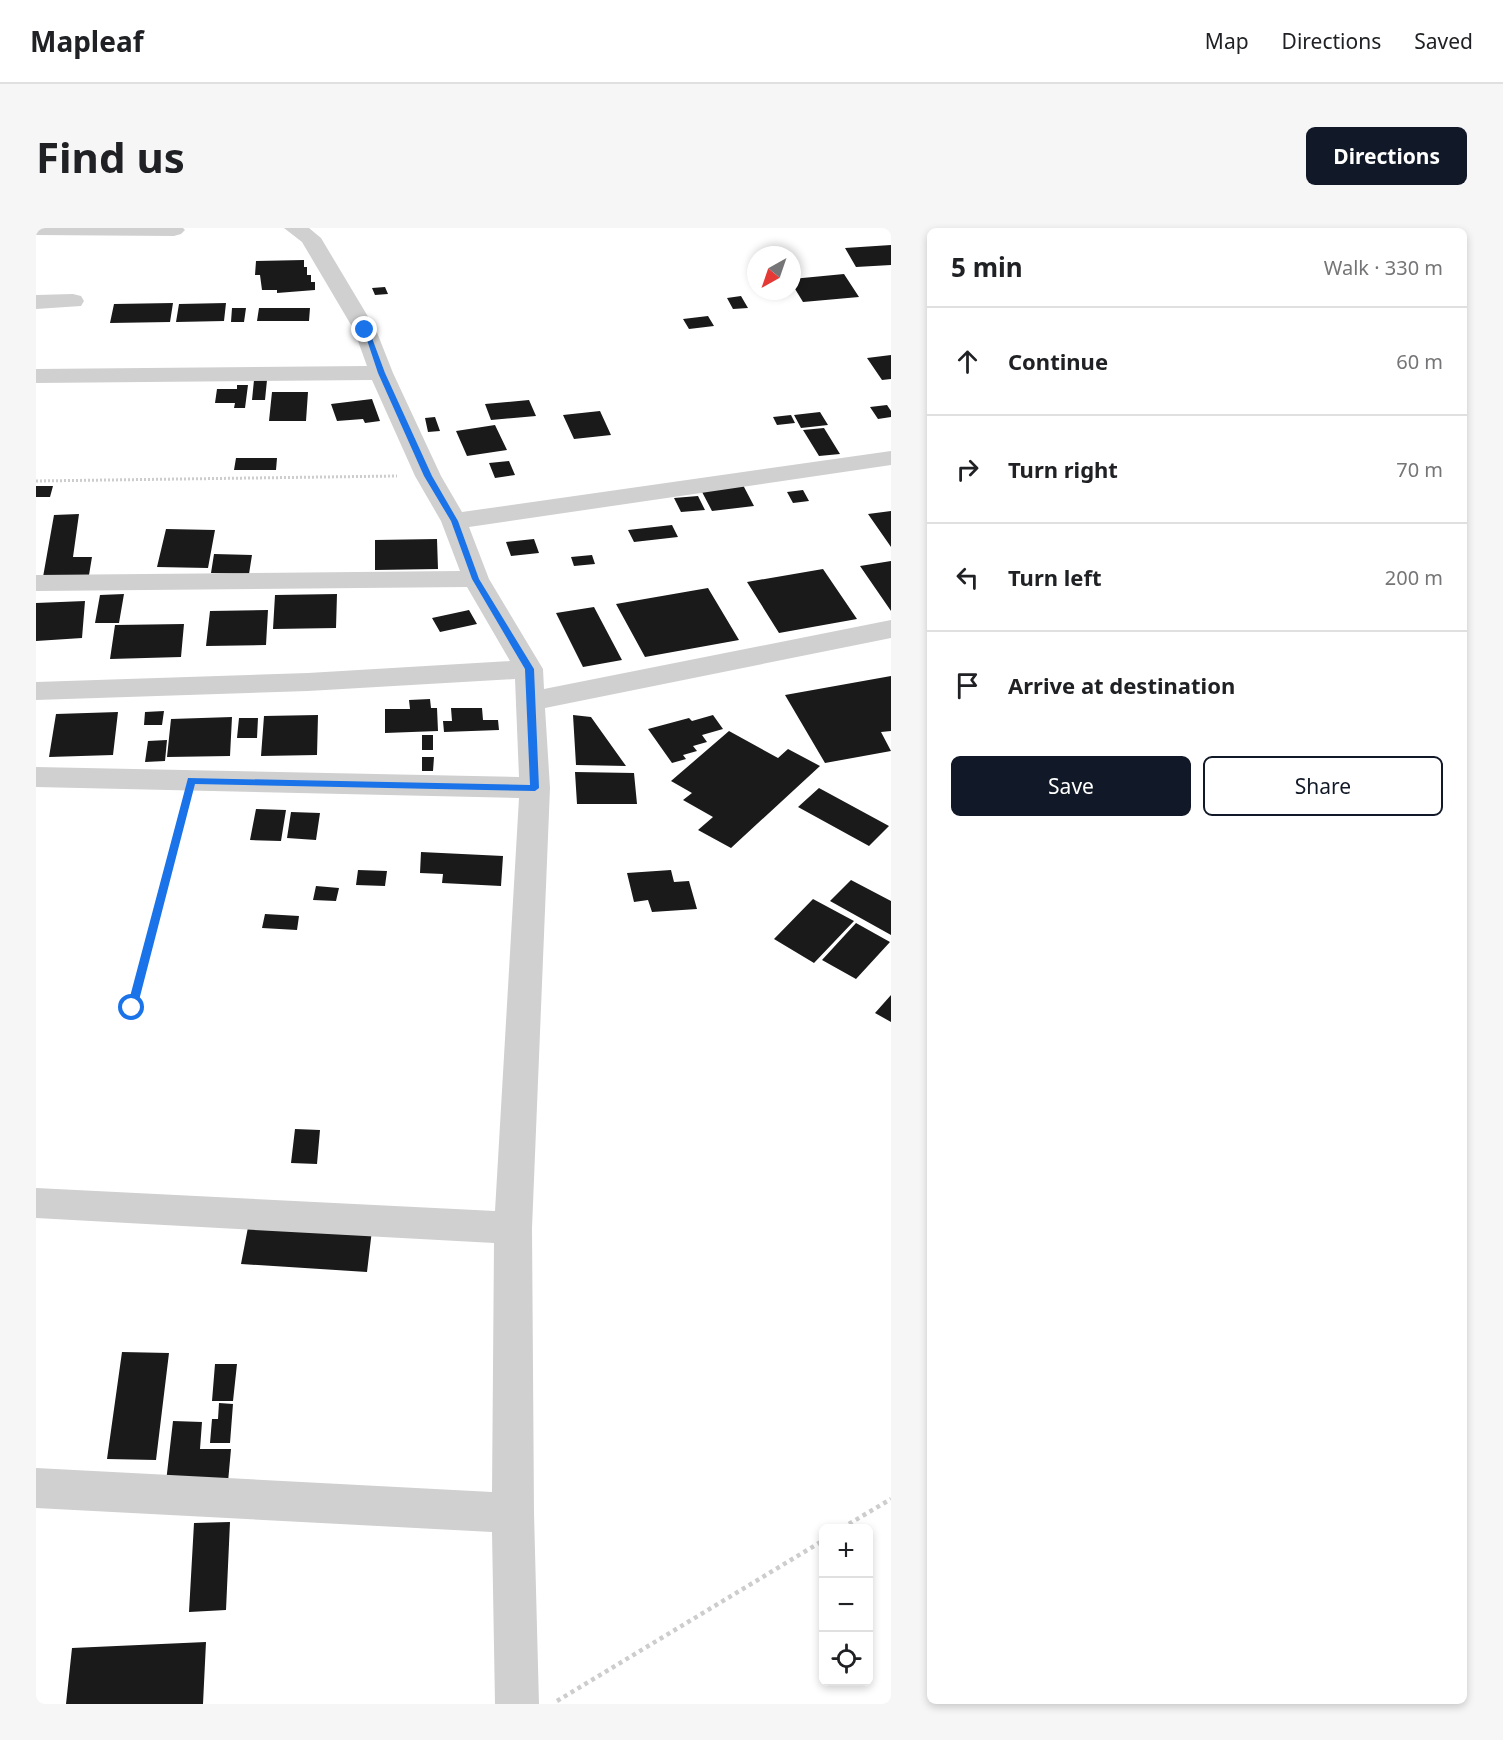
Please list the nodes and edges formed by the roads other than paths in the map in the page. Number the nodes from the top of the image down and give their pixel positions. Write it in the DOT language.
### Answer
graph roads {
  1 [pos="295,228"];
  2 [pos="36,229"];
  3 [pos="174,230"];
  4 [pos="73,301"];
  5 [pos="36,302"];
  6 [pos="381,373"];
  7 [pos="36,376"];
  8 [pos="891,458"];
  9 [pos="454,521"];
  10 [pos="476,579"];
  11 [pos="36,583"];
  12 [pos="891,629"];
  13 [pos="529,669"];
  14 [pos="36,691"];
  15 [pos="532,701"];
  16 [pos="36,777"];
  17 [pos="535,788"];
  18 [pos="36,1203"];
  19 [pos="513,1228"];
  20 [pos="36,1488"];
  21 [pos="513,1513"];
  22 [pos="517,1704"];
  1 -- 6 [label="street"];
  2 -- 3 [label="street"];
  4 -- 5 [label="street"];
  6 -- 7 [label="street"];
  6 -- 9 [label="street"];
  8 -- 9 [label="street"];
  9 -- 10 [label="street"];
  10 -- 11 [label="street"];
  10 -- 13 [label="street"];
  12 -- 15 [label="street"];
  13 -- 14 [label="street"];
  13 -- 15 [label="street"];
  15 -- 17 [label="street"];
  16 -- 17 [label="street"];
  17 -- 19 [label="street"];
  18 -- 19 [label="street"];
  19 -- 21 [label="street"];
  20 -- 21 [label="street"];
  21 -- 22 [label="street"];
}
